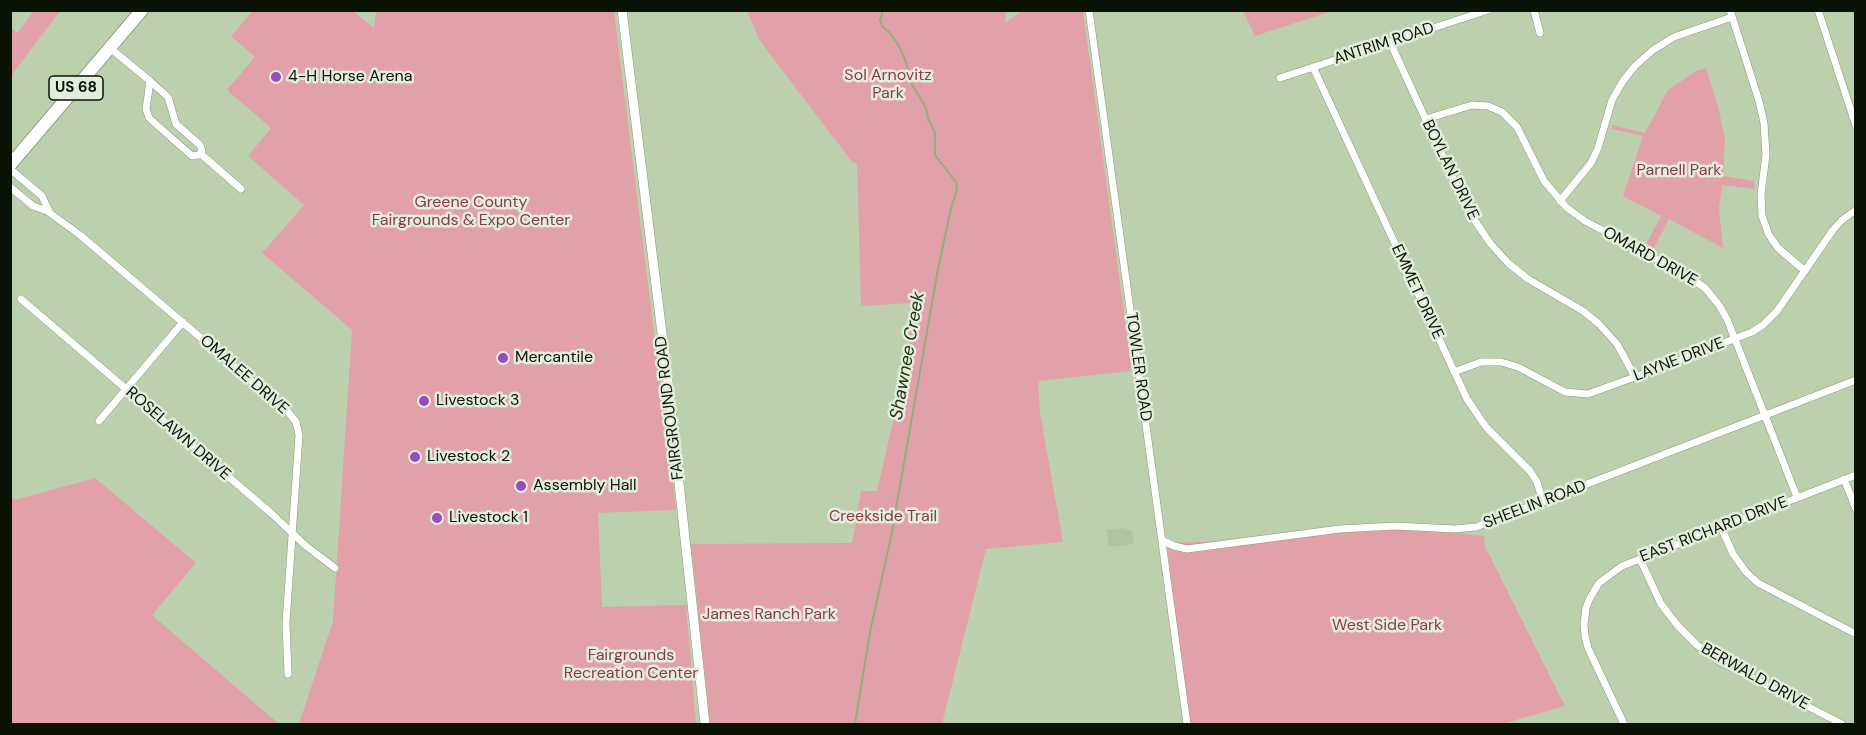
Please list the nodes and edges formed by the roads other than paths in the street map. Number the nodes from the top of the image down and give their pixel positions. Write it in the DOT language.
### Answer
graph roads {
  1 [pos="142,10"];
  2 [pos="622,10"];
  3 [pos="1089,10"];
  4 [pos="1488,10"];
  5 [pos="1534,10"];
  6 [pos="1818,10"];
  7 [pos="1731,14"];
  8 [pos="1540,33"];
  9 [pos="1390,42"];
  10 [pos="110,48"];
  11 [pos="1313,67"];
  12 [pos="1280,78"];
  13 [pos="150,81"];
  14 [pos="1426,119"];
  15 [pos="1856,126"];
  16 [pos="201,154"];
  17 [pos="10,167"];
  18 [pos="10,187"];
  19 [pos="241,189"];
  20 [pos="1560,201"];
  21 [pos="1856,210"];
  22 [pos="50,213"];
  23 [pos="1805,271"];
  24 [pos="21,299"];
  25 [pos="183,322"];
  26 [pos="1735,338"];
  27 [pos="1454,372"];
  28 [pos="1635,378"];
  29 [pos="1856,380"];
  30 [pos="126,389"];
  31 [pos="1765,415"];
  32 [pos="99,421"];
  33 [pos="1856,475"];
  34 [pos="1844,479"];
  35 [pos="1797,497"];
  36 [pos="1543,502"];
  37 [pos="1856,508"];
  38 [pos="1721,527"];
  39 [pos="291,533"];
  40 [pos="1162,540"];
  41 [pos="1640,559"];
  42 [pos="335,568"];
  43 [pos="1856,634"];
  44 [pos="288,674"];
  45 [pos="705,724"];
  46 [pos="1187,724"];
  47 [pos="1624,724"];
  48 [pos="1842,724"];
  1 -- 10 [label="highway, US 68"];
  2 -- 45 [label="street, FAIRGROUND ROAD"];
  3 -- 40 [label="street, TOWLER ROAD"];
  4 -- 9 [label="street, ANTRIM ROAD"];
  5 -- 8 [label="street"];
  6 -- 15 [label="street"];
  7 -- 20 [label="street"];
  7 -- 23 [label="street"];
  9 -- 11 [label="street, ANTRIM ROAD"];
  9 -- 14 [label="street, BOYLAN DRIVE"];
  10 -- 13 [label="street"];
  10 -- 17 [label="highway, US 68"];
  11 -- 12 [label="street, ANTRIM ROAD"];
  11 -- 27 [label="street, EMMET DRIVE"];
  13 -- 16 [label="street"];
  13 -- 16 [label="street"];
  14 -- 20 [label="street, OMARD DRIVE"];
  14 -- 28 [label="street, BOYLAN DRIVE"];
  16 -- 19 [label="street"];
  17 -- 22 [label="street, OMALEE DRIVE"];
  18 -- 22 [label="street, OMALEE DRIVE"];
  20 -- 26 [label="street, OMARD DRIVE"];
  21 -- 23 [label="street, LAYNE DRIVE"];
  22 -- 25 [label="street, OMALEE DRIVE"];
  23 -- 26 [label="street, LAYNE DRIVE"];
  24 -- 30 [label="street, ROSELAWN DRIVE"];
  25 -- 30 [label="street"];
  25 -- 39 [label="street, OMALEE DRIVE"];
  26 -- 28 [label="street, LAYNE DRIVE"];
  26 -- 31 [label="street, OMARD DRIVE"];
  27 -- 28 [label="street, LAYNE DRIVE"];
  27 -- 36 [label="street, EMMET DRIVE"];
  29 -- 31 [label="street, SHEELIN ROAD"];
  30 -- 32 [label="street"];
  30 -- 39 [label="street, ROSELAWN DRIVE"];
  31 -- 35 [label="street, OMARD DRIVE"];
  31 -- 36 [label="street, SHEELIN ROAD"];
  33 -- 34 [label="street, EAST RICHARD DRIVE"];
  34 -- 35 [label="street, EAST RICHARD DRIVE"];
  34 -- 37 [label="street"];
  35 -- 38 [label="street, EAST RICHARD DRIVE"];
  36 -- 40 [label="street, SHEELIN ROAD"];
  38 -- 41 [label="street, EAST RICHARD DRIVE"];
  38 -- 43 [label="street"];
  39 -- 42 [label="street, ROSELAWN DRIVE"];
  39 -- 44 [label="street, OMALEE DRIVE"];
  40 -- 46 [label="street, TOWLER ROAD"];
  41 -- 47 [label="street, EAST RICHARD DRIVE"];
  41 -- 48 [label="street, BERWALD DRIVE"];
}
